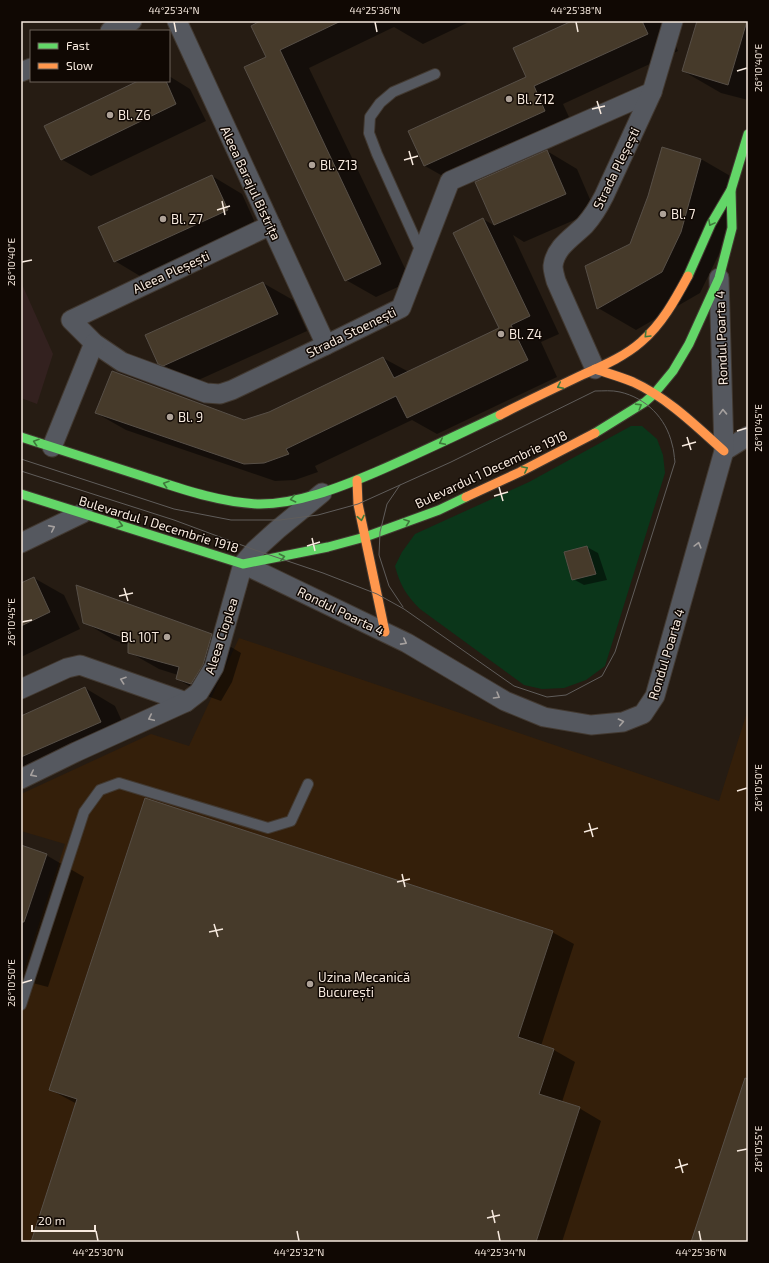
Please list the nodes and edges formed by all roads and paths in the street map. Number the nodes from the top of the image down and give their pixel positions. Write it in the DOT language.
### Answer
graph roads {
  1 [pos="132,21"];
  2 [pos="177,21"];
  3 [pos="673,21"];
  4 [pos="112,30"];
  5 [pos="436,74"];
  6 [pos="652,92"];
  7 [pos="748,134"];
  8 [pos="731,190"];
  9 [pos="271,225"];
  10 [pos="422,254"];
  11 [pos="720,278"];
  12 [pos="70,320"];
  13 [pos="94,343"];
  14 [pos="326,345"];
  15 [pos="595,369"];
  16 [pos="654,394"];
  17 [pos="748,436"];
  18 [pos="21,437"];
  19 [pos="52,447"];
  20 [pos="724,451"];
  21 [pos="357,480"];
  22 [pos="322,493"];
  23 [pos="21,494"];
  24 [pos="83,513"];
  25 [pos="365,537"];
  26 [pos="21,543"];
  27 [pos="243,564"];
  28 [pos="385,632"];
  29 [pos="21,689"];
  30 [pos="186,702"];
  31 [pos="21,779"];
  32 [pos="308,784"];
  33 [pos="21,1005"];
  1 -- 4 [label="street"];
  2 -- 9 [label="street, Aleea Barajul Bistrița"];
  3 -- 6 [label="street, Strada Pleșești"];
  5 -- 10 [label="lane"];
  6 -- 10 [label="street, Strada Stoenești"];
  6 -- 15 [label="street, Strada Pleșești"];
  7 -- 8 [label="main road, Bulevardul 1 Decembrie 1918"];
  8 -- 11 [label="main road, Bulevardul 1 Decembrie 1918"];
  8 -- 15 [label="main road, Bulevardul 1 Decembrie 1918, one-way"];
  9 -- 12 [label="street, Aleea Pleșești"];
  9 -- 14 [label="street, Aleea Barajul Bistrița"];
  10 -- 14 [label="street, Strada Stoenești"];
  11 -- 16 [label="main road, Bulevardul 1 Decembrie 1918"];
  20 -- 11 [label="street, Rondul Poarta 4, one-way"];
  12 -- 13 [label="street, Strada Stoenești"];
  13 -- 14 [label="street, Strada Stoenești"];
  13 -- 19 [label="street"];
  15 -- 16 [label="main road"];
  15 -- 21 [label="main road, Bulevardul 1 Decembrie 1918, one-way"];
  16 -- 20 [label="main road"];
  25 -- 16 [label="main road, Bulevardul 1 Decembrie 1918, one-way"];
  17 -- 20 [label="street"];
  19 -- 18 [label="main road, Bulevardul 1 Decembrie 1918, one-way"];
  22 -- 19 [label="main road, Bulevardul 1 Decembrie 1918, one-way"];
  28 -- 20 [label="street, Rondul Poarta 4, one-way"];
  21 -- 22 [label="main road, Bulevardul 1 Decembrie 1918"];
  21 -- 25 [label="main road, one-way"];
  22 -- 27 [label="street, Aleea Cioplea"];
  23 -- 24 [label="main road, Bulevardul 1 Decembrie 1918"];
  26 -- 24 [label="street, one-way"];
  24 -- 27 [label="main road, Bulevardul 1 Decembrie 1918, one-way"];
  27 -- 25 [label="main road, Bulevardul 1 Decembrie 1918, one-way"];
  25 -- 28 [label="main road"];
  27 -- 28 [label="street, Rondul Poarta 4"];
  27 -- 30 [label="street, Aleea Cioplea"];
  30 -- 29 [label="street, one-way"];
  30 -- 31 [label="street, Aleea Cioplea, one-way"];
  32 -- 33 [label="lane"];
}
